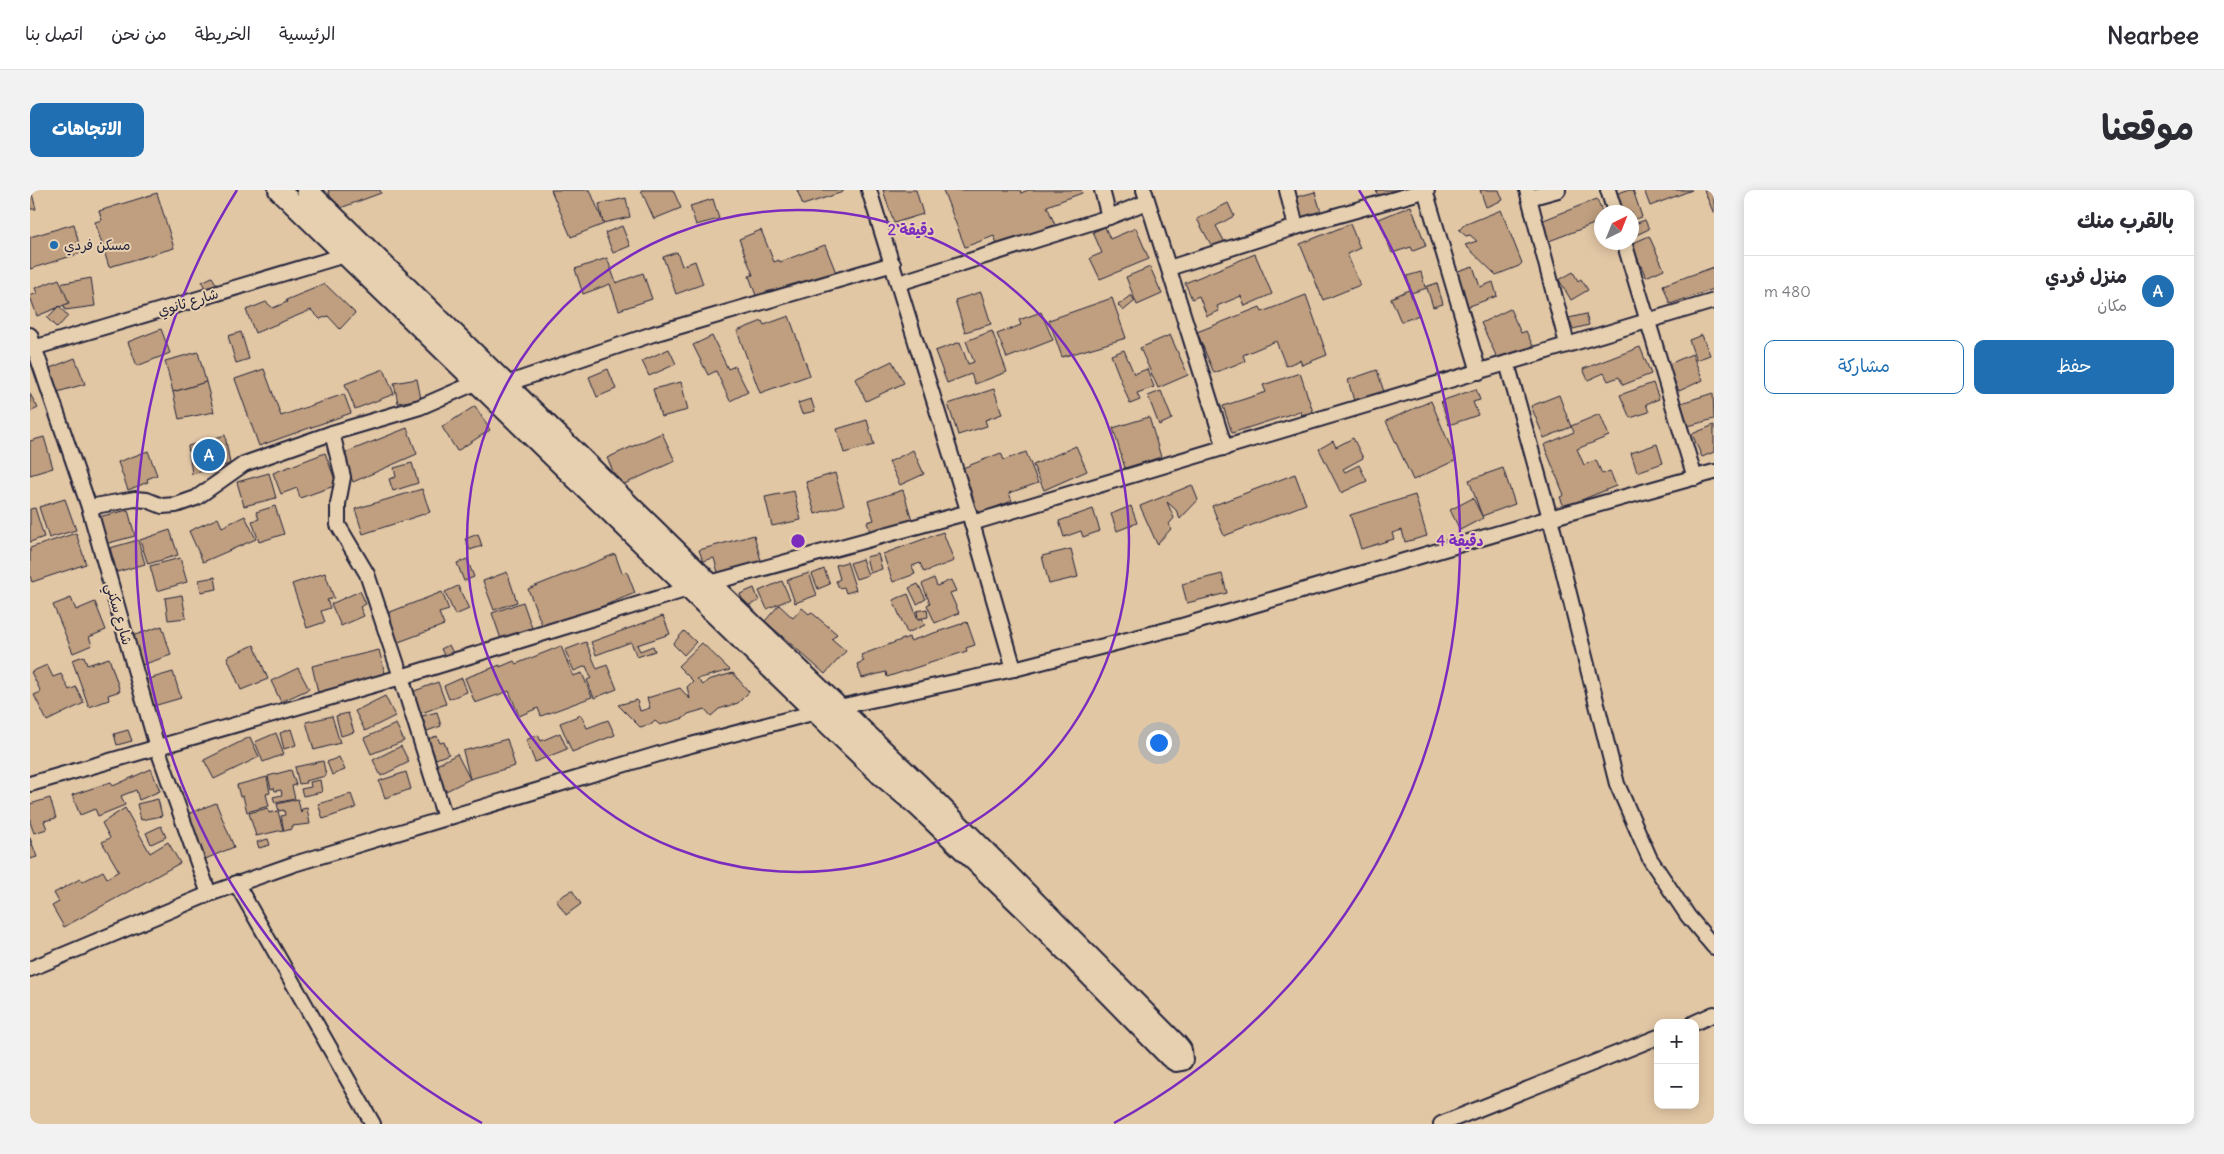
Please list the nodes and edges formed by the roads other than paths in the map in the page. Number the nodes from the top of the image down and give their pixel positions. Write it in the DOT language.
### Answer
graph roads {
  1 [pos="279,190"];
  2 [pos="307,190"];
  3 [pos="869,190"];
  4 [pos="1102,190"];
  5 [pos="1287,190"];
  6 [pos="1425,190"];
  7 [pos="1558,190"];
  8 [pos="1608,190"];
  9 [pos="1528,194"];
  10 [pos="1146,196"];
  11 [pos="1613,205"];
  12 [pos="1108,217"];
  13 [pos="1296,227"];
  14 [pos="1626,250"];
  15 [pos="345,255"];
  16 [pos="893,264"];
  17 [pos="1169,268"];
  18 [pos="899,283"];
  19 [pos="1714,301"];
  20 [pos="1648,319"];
  21 [pos="31,344"];
  22 [pos="1567,344"];
  23 [pos="1507,363"];
  24 [pos="1479,372"];
  25 [pos="475,383"];
  26 [pos="506,384"];
  27 [pos="332,433"];
  28 [pos="1225,448"];
  29 [pos="1714,472"];
  30 [pos="1695,478"];
  31 [pos="89,507"];
  32 [pos="970,518"];
  33 [pos="1550,518"];
  34 [pos="709,583"];
  35 [pos="688,588"];
  36 [pos="1014,669"];
  37 [pos="401,677"];
  38 [pos="838,708"];
  39 [pos="816,712"];
  40 [pos="157,747"];
  41 [pos="30,784"];
  42 [pos="445,818"];
  43 [pos="236,883"];
  44 [pos="209,894"];
  45 [pos="1714,947"];
  46 [pos="30,969"];
  47 [pos="1714,1014"];
  48 [pos="1699,1021"];
  49 [pos="1654,1039"];
  50 [pos="373,1124"];
  51 [pos="1441,1124"];
  1 -- 15 [label="street"];
  2 -- 26 [label="street"];
  3 -- 16 [label="street"];
  4 -- 12 [label="street"];
  5 -- 13 [label="street"];
  6 -- 13 [label="street"];
  6 -- 24 [label="street"];
  7 -- 9 [label="street"];
  8 -- 11 [label="street"];
  9 -- 22 [label="street"];
  10 -- 12 [label="street"];
  10 -- 17 [label="street"];
  12 -- 18 [label="street"];
  13 -- 17 [label="street"];
  14 -- 20 [label="street"];
  15 -- 21 [label="street, شارع ثانوي"];
  15 -- 25 [label="street"];
  16 -- 18 [label="street"];
  16 -- 26 [label="street"];
  17 -- 28 [label="street"];
  18 -- 32 [label="street"];
  19 -- 20 [label="street"];
  20 -- 22 [label="street"];
  20 -- 30 [label="street"];
  21 -- 31 [label="street, شارع سكني"];
  22 -- 23 [label="street"];
  23 -- 24 [label="street"];
  23 -- 33 [label="street"];
  24 -- 28 [label="street"];
  25 -- 27 [label="street"];
  25 -- 35 [label="street"];
  26 -- 34 [label="street"];
  27 -- 31 [label="street"];
  27 -- 37 [label="street"];
  28 -- 32 [label="street"];
  29 -- 30 [label="street"];
  30 -- 33 [label="street"];
  31 -- 40 [label="street, شارع سكني"];
  32 -- 34 [label="street"];
  32 -- 36 [label="street"];
  33 -- 36 [label="street"];
  33 -- 45 [label="street"];
  34 -- 35 [label="street"];
  34 -- 38 [label="street"];
  35 -- 37 [label="street"];
  35 -- 39 [label="street"];
  36 -- 38 [label="street"];
  37 -- 40 [label="street"];
  37 -- 42 [label="street"];
  38 -- 39 [label="street"];
  38 -- 39 [label="street"];
  39 -- 42 [label="street"];
  40 -- 41 [label="street"];
  40 -- 44 [label="street, شارع سكني"];
  42 -- 43 [label="street"];
  43 -- 44 [label="street"];
  43 -- 50 [label="street"];
  44 -- 46 [label="street"];
  47 -- 48 [label="street"];
  49 -- 51 [label="street"];
}
